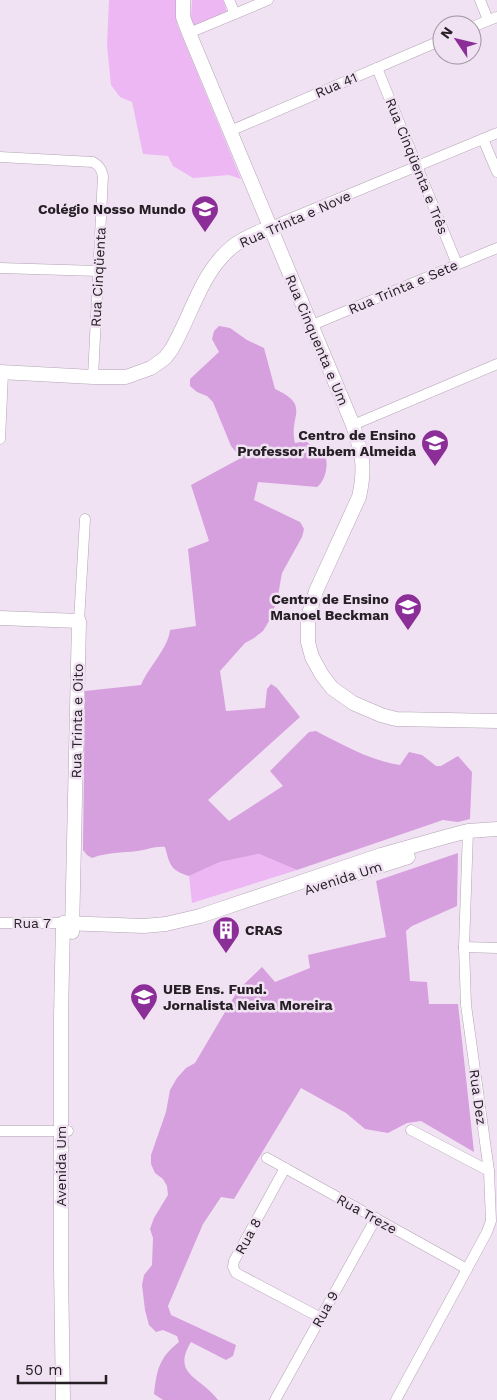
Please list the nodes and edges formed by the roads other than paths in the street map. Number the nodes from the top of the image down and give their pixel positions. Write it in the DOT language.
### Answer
graph roads {
  1 [pos="183,0"];
  2 [pos="229,0"];
  3 [pos="268,0"];
  4 [pos="480,0"];
  5 [pos="235,14"];
  6 [pos="493,19"];
  7 [pos="189,33"];
  8 [pos="432,44"];
  9 [pos="377,68"];
  10 [pos="230,131"];
  11 [pos="497,133"];
  12 [pos="483,139"];
  13 [pos="0,157"];
  14 [pos="418,166"];
  15 [pos="497,172"];
  16 [pos="270,227"];
  17 [pos="497,248"];
  18 [pos="457,264"];
  19 [pos="0,268"];
  20 [pos="98,272"];
  21 [pos="310,326"];
  22 [pos="497,364"];
  23 [pos="2,373"];
  24 [pos="93,378"];
  25 [pos="353,425"];
  26 [pos="0,439"];
  27 [pos="84,519"];
  28 [pos="0,618"];
  29 [pos="79,621"];
  30 [pos="497,721"];
  31 [pos="497,829"];
  32 [pos="468,834"];
  33 [pos="497,838"];
  34 [pos="0,923"];
  35 [pos="67,928"];
  36 [pos="464,947"];
  37 [pos="497,948"];
  38 [pos="411,1130"];
  39 [pos="0,1131"];
  40 [pos="65,1131"];
  41 [pos="267,1158"];
  42 [pos="285,1168"];
  43 [pos="489,1171"];
  44 [pos="376,1218"];
  45 [pos="468,1269"];
  46 [pos="321,1318"];
  47 [pos="63,1400"];
  48 [pos="70,1400"];
  49 [pos="275,1400"];
  50 [pos="396,1400"];
  1 -- 7 [label="street, Rua Cinquenta e Um"];
  2 -- 5 [label="street"];
  3 -- 5 [label="street"];
  4 -- 6 [label="street"];
  5 -- 7 [label="street"];
  7 -- 10 [label="street, Rua Cinquenta e Um"];
  8 -- 9 [label="street, Rua 41"];
  9 -- 10 [label="street, Rua 41"];
  9 -- 14 [label="street, Rua Cinqüenta e Três"];
  10 -- 16 [label="street, Rua Cinquenta e Um"];
  11 -- 12 [label="street, Rua Trinta e Nove"];
  12 -- 14 [label="street, Rua Trinta e Nove"];
  12 -- 15 [label="street"];
  13 -- 20 [label="street, Rua Cinqüenta"];
  14 -- 16 [label="street, Rua Trinta e Nove"];
  14 -- 18 [label="street, Rua Cinqüenta e Três"];
  16 -- 21 [label="street, Rua Cinquenta e Um"];
  16 -- 24 [label="street, Rua Trinta e Nove"];
  17 -- 18 [label="street, Rua Trinta e Sete"];
  18 -- 21 [label="street, Rua Trinta e Sete"];
  19 -- 20 [label="street"];
  20 -- 24 [label="street, Rua Cinqüenta"];
  21 -- 25 [label="street, Rua Cinquenta e Um"];
  22 -- 25 [label="street"];
  23 -- 24 [label="street, Rua Trinta e Nove"];
  23 -- 26 [label="street"];
  25 -- 30 [label="street, Rua Cinquenta e Um"];
  27 -- 29 [label="street, Rua Trinta e Oito"];
  28 -- 29 [label="street"];
  29 -- 35 [label="street, Rua Trinta e Oito"];
  31 -- 32 [label="street, Avenida Um"];
  32 -- 33 [label="street, Avenida Um"];
  32 -- 35 [label="street, Avenida Um"];
  32 -- 36 [label="street, Rua Dez"];
  34 -- 35 [label="street, Rua 7"];
  35 -- 40 [label="street, Avenida Um"];
  36 -- 37 [label="street"];
  36 -- 43 [label="street, Rua Dez"];
  38 -- 43 [label="street"];
  39 -- 40 [label="street"];
  40 -- 47 [label="street, Avenida Um"];
  40 -- 48 [label="street, Avenida Um"];
  41 -- 42 [label="street, Rua Treze"];
  42 -- 44 [label="street, Rua Treze"];
  42 -- 46 [label="street, Rua 8"];
  43 -- 45 [label="street, Rua Dez"];
  44 -- 45 [label="street, Rua Treze"];
  44 -- 46 [label="street, Rua 9"];
  45 -- 50 [label="street, Rua Dez"];
  46 -- 49 [label="street, Rua 9"];
}
